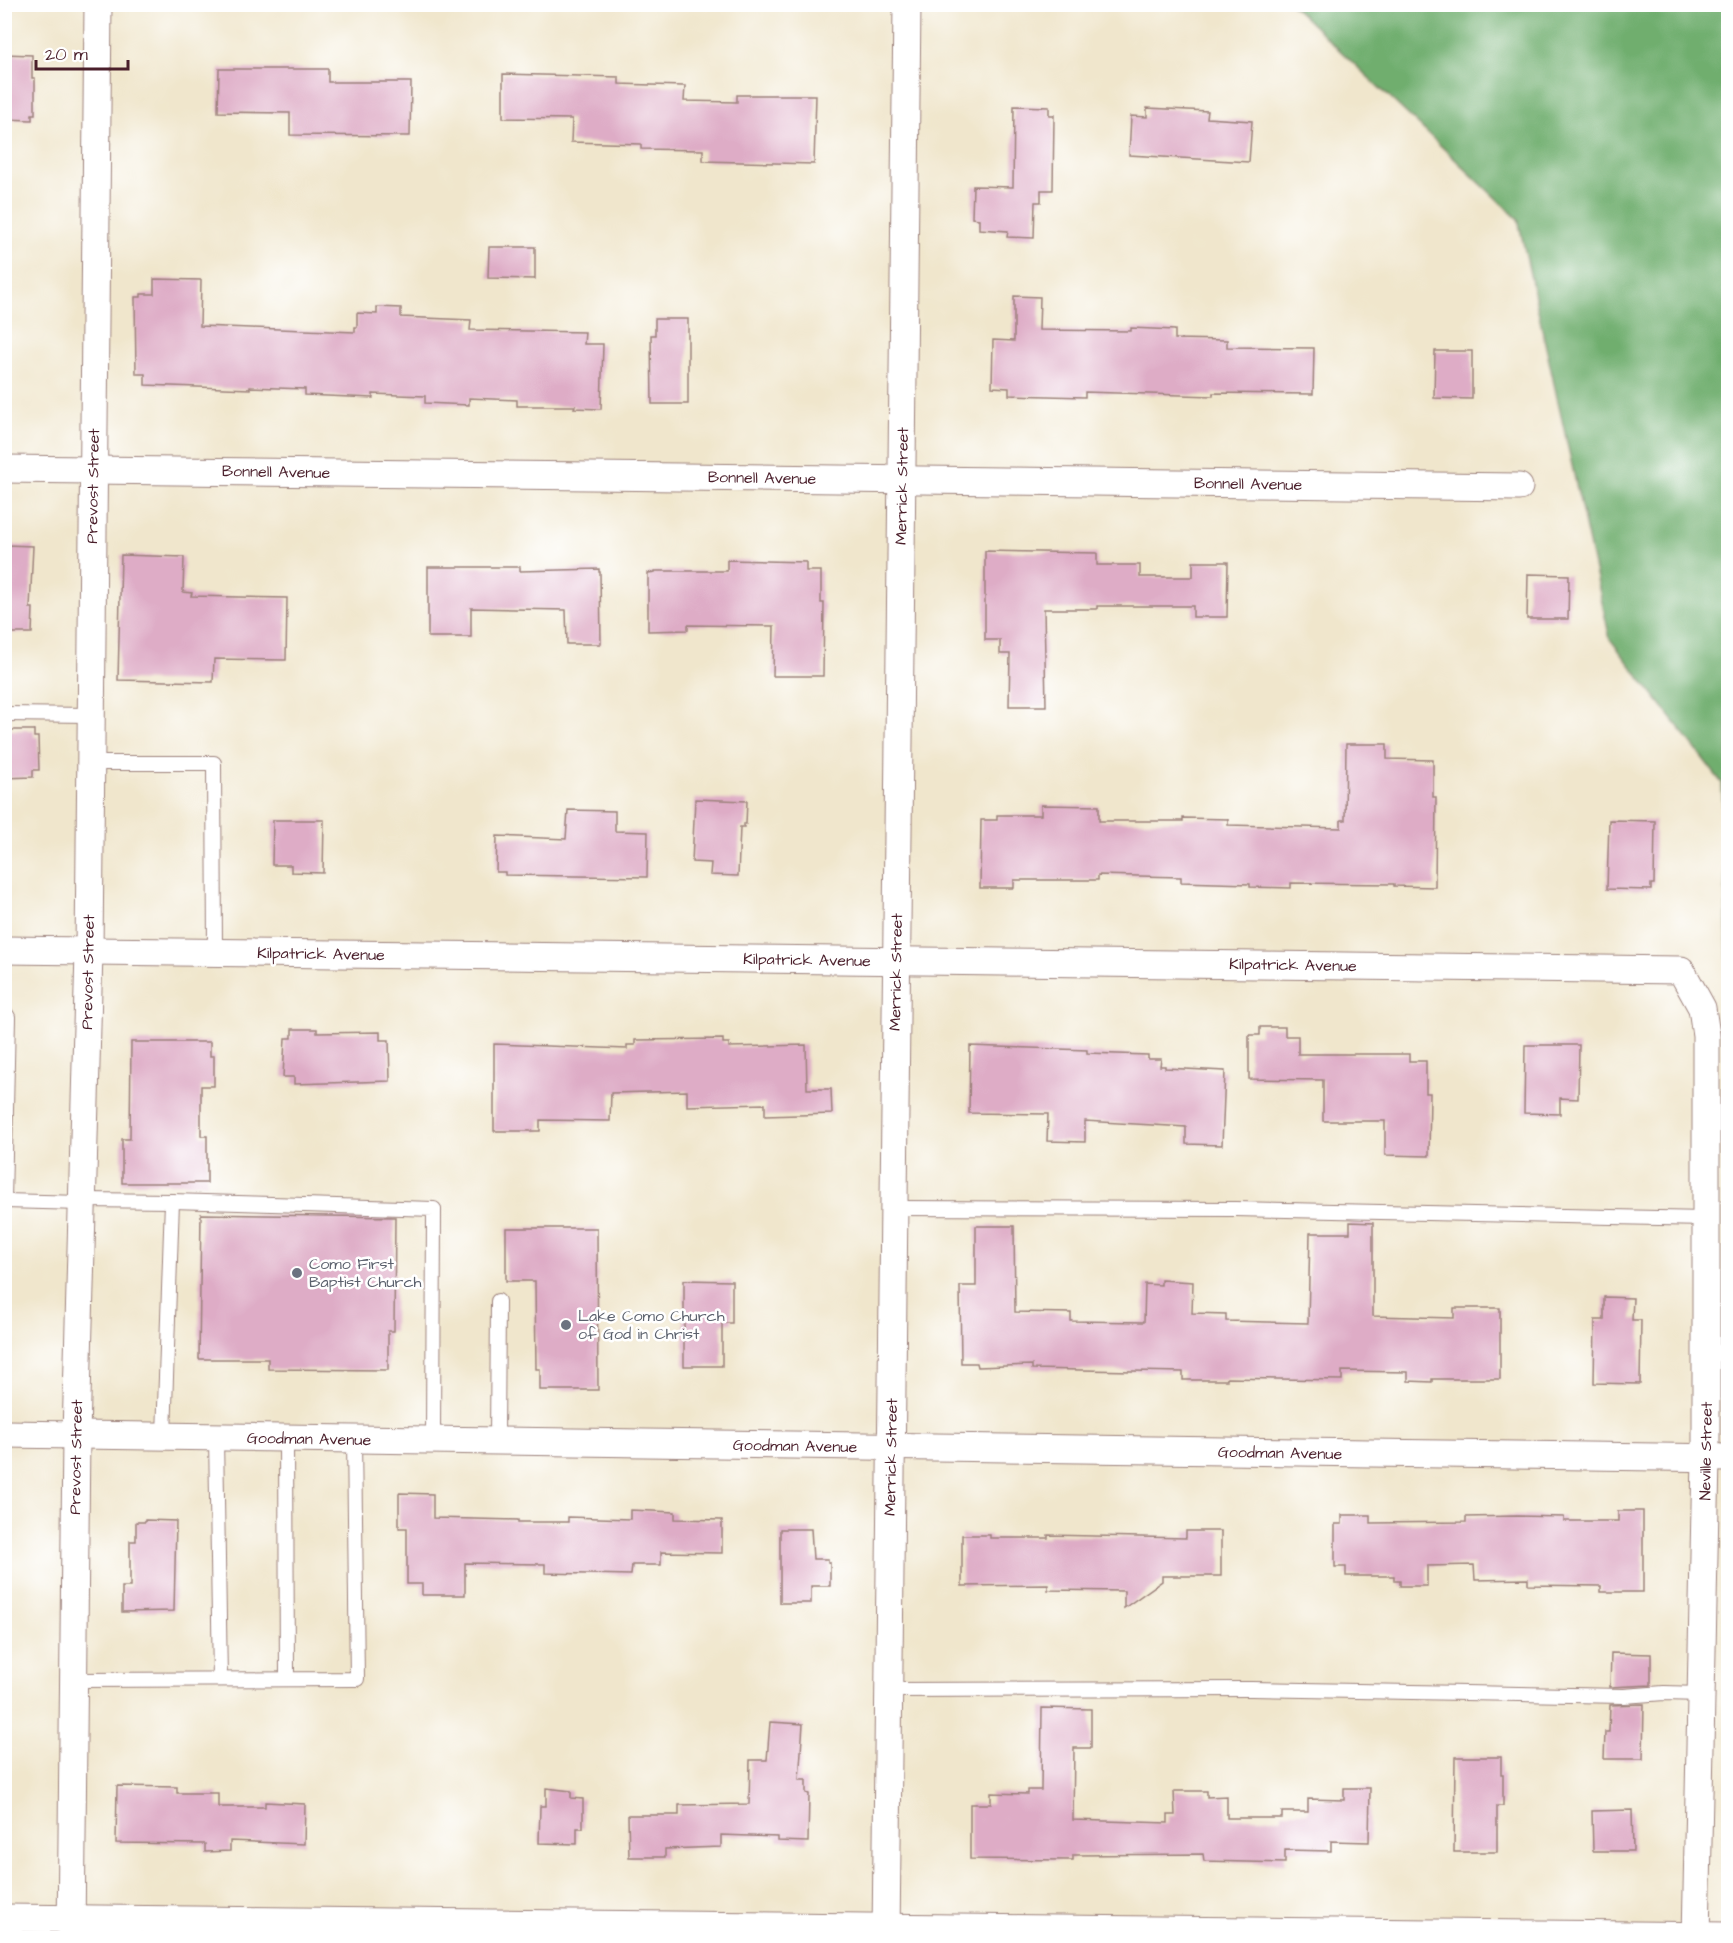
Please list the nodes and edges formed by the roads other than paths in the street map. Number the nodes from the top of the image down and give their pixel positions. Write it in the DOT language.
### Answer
graph roads {
  1 [pos="98,4"];
  2 [pos="907,4"];
  3 [pos="4,469"];
  4 [pos="93,470"];
  5 [pos="902,480"];
  6 [pos="1519,487"];
  7 [pos="4,714"];
  8 [pos="91,715"];
  9 [pos="91,763"];
  10 [pos="4,950"];
  11 [pos="89,952"];
  12 [pos="214,953"];
  13 [pos="896,961"];
  14 [pos="1681,970"];
  15 [pos="4,1011"];
  16 [pos="4,1201"];
  17 [pos="82,1201"];
  18 [pos="172,1201"];
  19 [pos="893,1208"];
  20 [pos="1706,1219"];
  21 [pos="498,1301"];
  22 [pos="4,1434"];
  23 [pos="75,1435"];
  24 [pos="164,1436"];
  25 [pos="216,1437"];
  26 [pos="286,1438"];
  27 [pos="354,1439"];
  28 [pos="433,1440"];
  29 [pos="497,1442"];
  30 [pos="891,1447"];
  31 [pos="1717,1459"];
  32 [pos="220,1679"];
  33 [pos="287,1679"];
  34 [pos="73,1680"];
  35 [pos="888,1690"];
  36 [pos="1701,1694"];
  37 [pos="4,1918"];
  38 [pos="71,1929"];
  39 [pos="886,1933"];
  40 [pos="1728,1936"];
  41 [pos="1696,1937"];
  1 -- 4 [label="street, Prevost Street"];
  2 -- 5 [label="street, Merrick Street"];
  3 -- 4 [label="street, Bonnell Avenue"];
  4 -- 5 [label="street, Bonnell Avenue"];
  4 -- 8 [label="street, Prevost Street"];
  5 -- 6 [label="street, Bonnell Avenue"];
  5 -- 13 [label="street, Merrick Street"];
  7 -- 8 [label="lane"];
  8 -- 9 [label="street, Prevost Street"];
  9 -- 11 [label="street, Prevost Street"];
  9 -- 12 [label="lane"];
  10 -- 11 [label="street, Kilpatrick Avenue"];
  11 -- 12 [label="street, Kilpatrick Avenue"];
  11 -- 17 [label="street, Prevost Street"];
  12 -- 13 [label="street, Kilpatrick Avenue"];
  13 -- 14 [label="street, Kilpatrick Avenue"];
  13 -- 19 [label="street, Merrick Street"];
  14 -- 20 [label="street, Neville Street"];
  15 -- 16 [label="lane"];
  16 -- 17 [label="lane"];
  17 -- 18 [label="lane"];
  17 -- 23 [label="street, Prevost Street"];
  18 -- 24 [label="lane"];
  18 -- 28 [label="lane"];
  19 -- 20 [label="lane"];
  19 -- 30 [label="street, Merrick Street"];
  20 -- 31 [label="street, Neville Street"];
  21 -- 29 [label="lane"];
  22 -- 23 [label="street, Goodman Avenue"];
  23 -- 24 [label="street, Goodman Avenue"];
  23 -- 34 [label="street, Prevost Street"];
  24 -- 25 [label="street, Goodman Avenue"];
  25 -- 26 [label="street, Goodman Avenue"];
  25 -- 32 [label="lane"];
  26 -- 27 [label="street, Goodman Avenue"];
  26 -- 33 [label="lane"];
  27 -- 28 [label="street, Goodman Avenue"];
  27 -- 33 [label="lane"];
  28 -- 29 [label="street, Goodman Avenue"];
  29 -- 30 [label="street, Goodman Avenue"];
  30 -- 31 [label="street, Goodman Avenue"];
  30 -- 35 [label="street, Merrick Street"];
  31 -- 36 [label="street, Neville Street"];
  32 -- 33 [label="lane"];
  32 -- 34 [label="lane"];
  34 -- 38 [label="street, Prevost Street"];
  35 -- 36 [label="lane"];
  35 -- 39 [label="street, Merrick Street"];
  36 -- 41 [label="street, Neville Street"];
  37 -- 38 [label="street"];
  38 -- 39 [label="street"];
  39 -- 41 [label="street"];
  40 -- 41 [label="street"];
}
